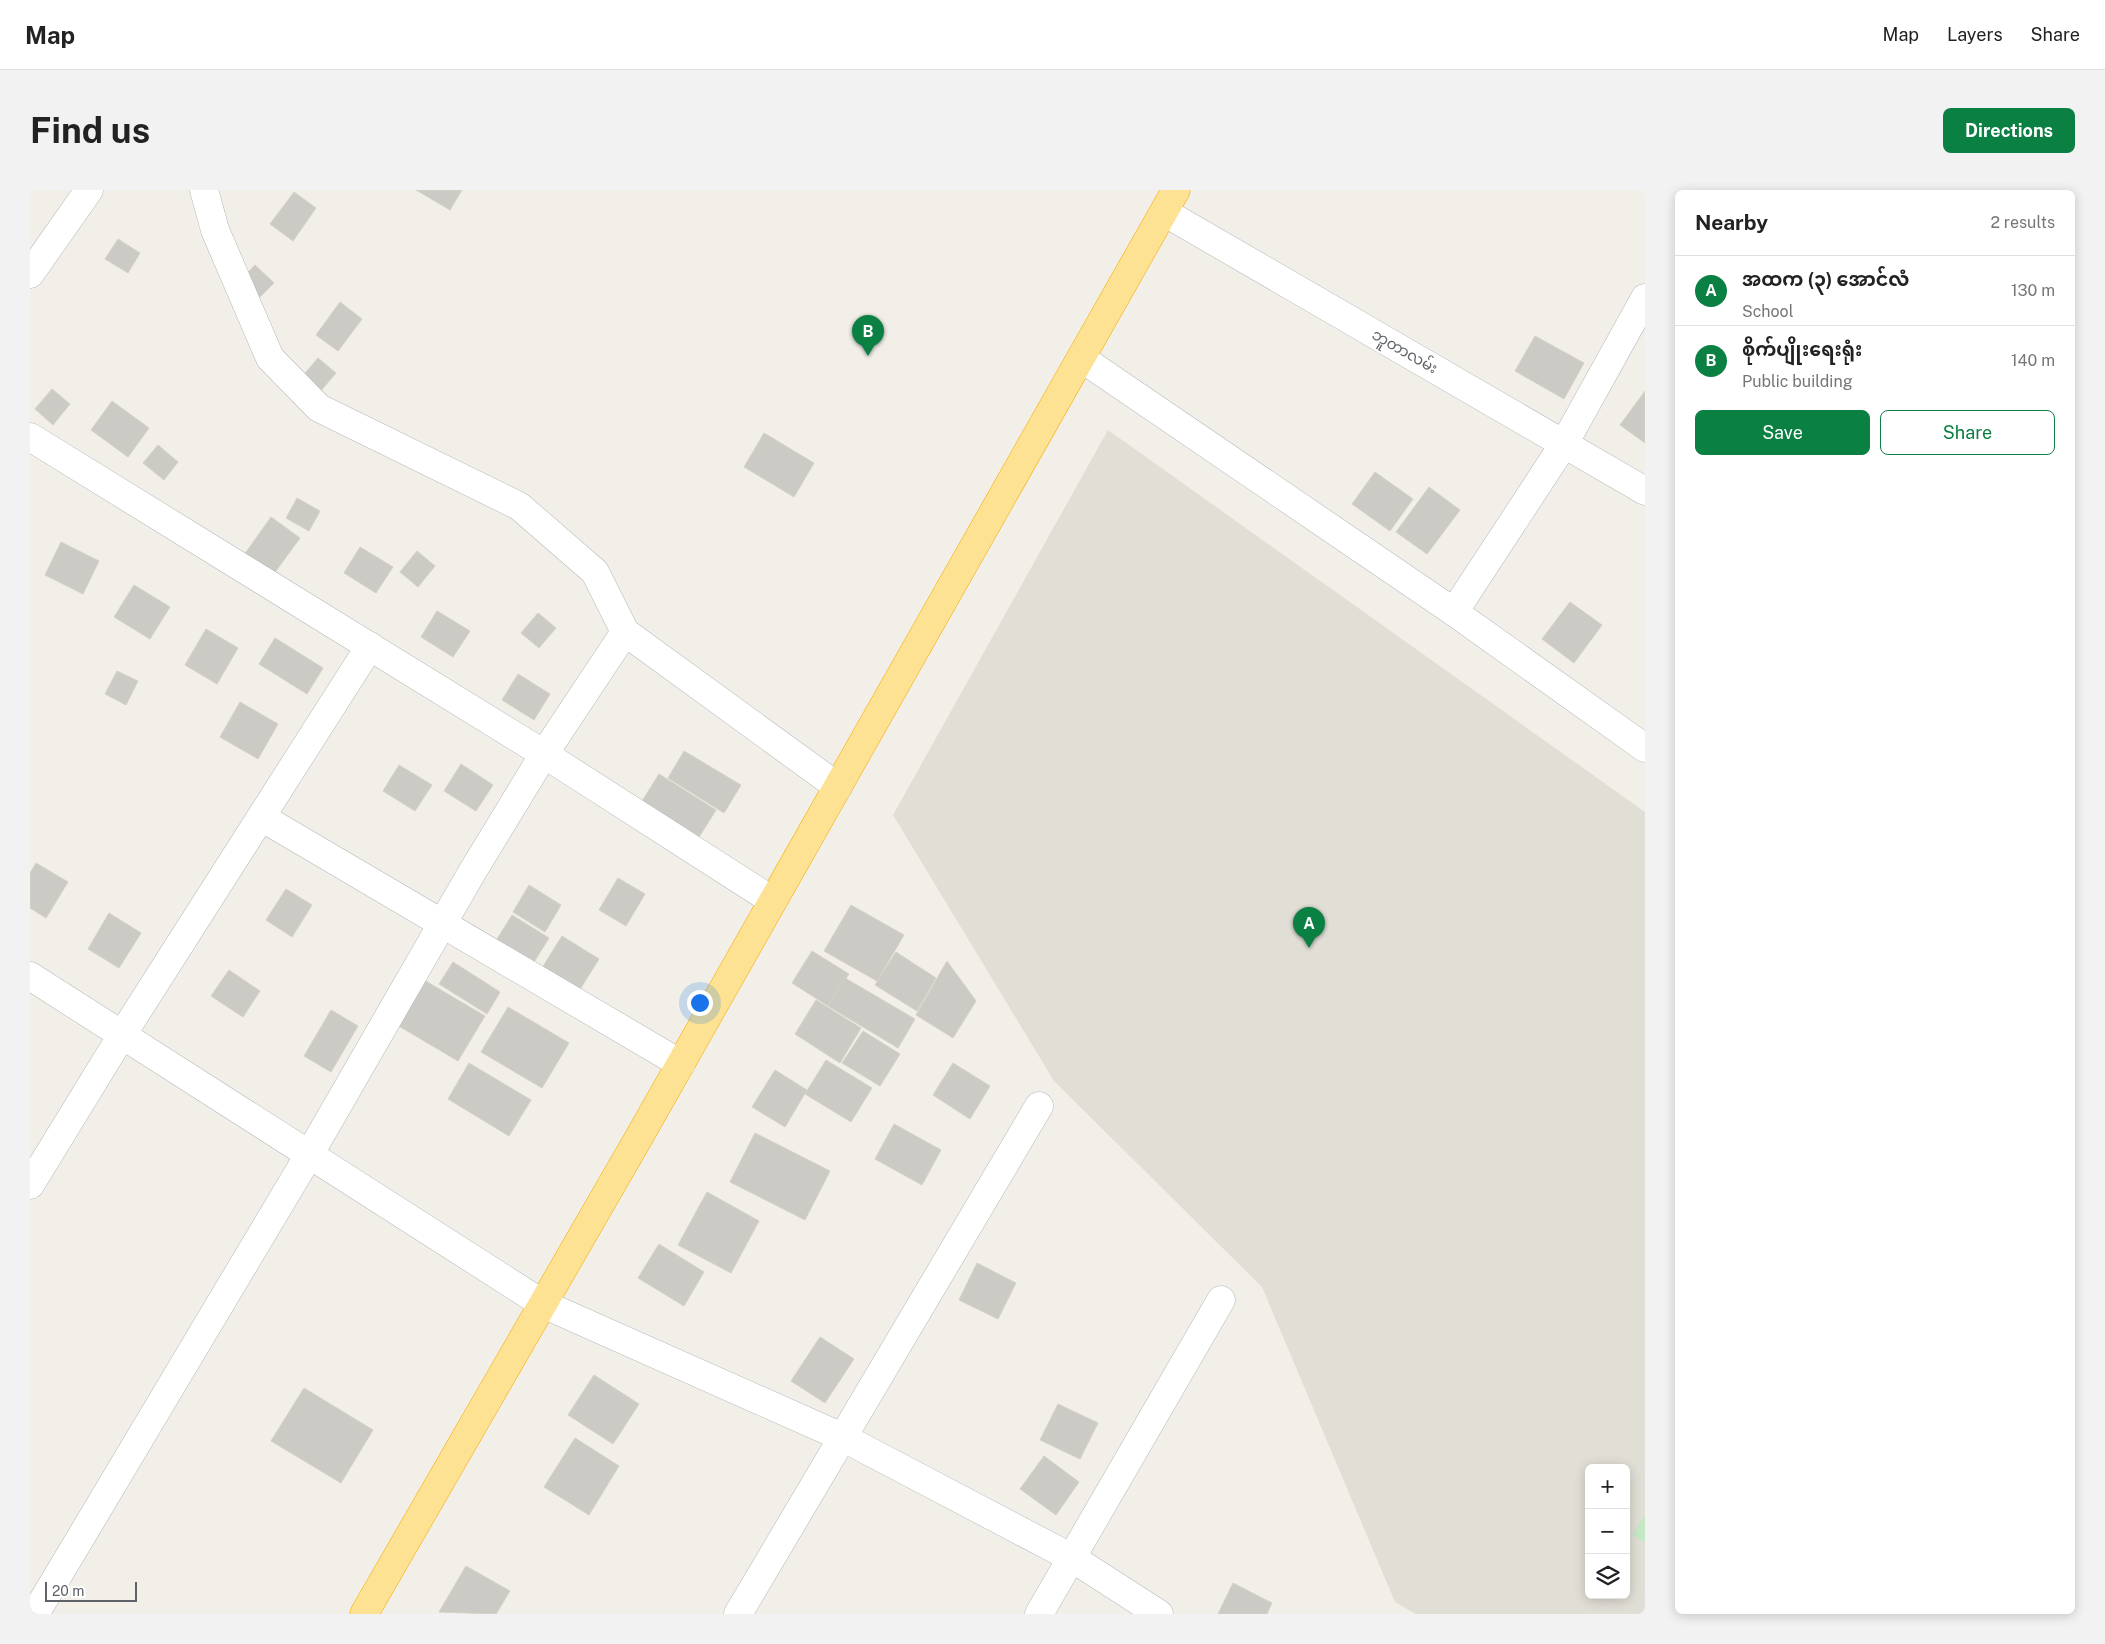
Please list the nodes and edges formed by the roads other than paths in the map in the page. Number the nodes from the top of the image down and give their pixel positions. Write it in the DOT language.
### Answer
graph roads {
  1 [pos="89,190"];
  2 [pos="204,190"];
  3 [pos="1170,201"];
  4 [pos="30,274"];
  5 [pos="1645,298"];
  6 [pos="1081,358"];
  7 [pos="30,437"];
  8 [pos="1564,444"];
  9 [pos="1645,491"];
  10 [pos="1454,612"];
  11 [pos="625,632"];
  12 [pos="370,646"];
  13 [pos="1645,748"];
  14 [pos="544,754"];
  15 [pos="838,787"];
  16 [pos="261,817"];
  17 [pos="773,901"];
  18 [pos="442,925"];
  19 [pos="30,976"];
  20 [pos="122,1035"];
  21 [pos="681,1064"];
  22 [pos="1039,1106"];
  23 [pos="309,1154"];
  24 [pos="30,1185"];
  25 [pos="1220,1300"];
  26 [pos="543,1304"];
  27 [pos="842,1437"];
  28 [pos="1072,1558"];
  29 [pos="34,1614"];
  30 [pos="364,1614"];
  31 [pos="738,1614"];
  32 [pos="1040,1614"];
  33 [pos="1159,1614"];
  1 -- 4 [label="street"];
  2 -- 11 [label="street"];
  3 -- 6 [label="highway"];
  3 -- 8 [label="street, ဘူတာလမ်း"];
  5 -- 8 [label="street"];
  6 -- 10 [label="street"];
  6 -- 15 [label="highway"];
  7 -- 12 [label="street"];
  8 -- 9 [label="street, ဘူတာလမ်း"];
  8 -- 10 [label="street"];
  10 -- 13 [label="street"];
  11 -- 14 [label="street"];
  11 -- 15 [label="street"];
  12 -- 14 [label="street"];
  12 -- 16 [label="street"];
  14 -- 17 [label="street"];
  14 -- 18 [label="street"];
  15 -- 17 [label="highway"];
  16 -- 18 [label="street"];
  16 -- 20 [label="street"];
  17 -- 21 [label="highway"];
  18 -- 21 [label="street"];
  18 -- 23 [label="street"];
  19 -- 20 [label="street"];
  20 -- 23 [label="street"];
  20 -- 24 [label="street"];
  21 -- 26 [label="highway"];
  22 -- 27 [label="street"];
  23 -- 26 [label="street"];
  23 -- 29 [label="street"];
  25 -- 28 [label="street"];
  26 -- 27 [label="street"];
  26 -- 30 [label="highway"];
  27 -- 28 [label="street"];
  27 -- 31 [label="street"];
  28 -- 32 [label="street"];
  28 -- 33 [label="street"];
}
